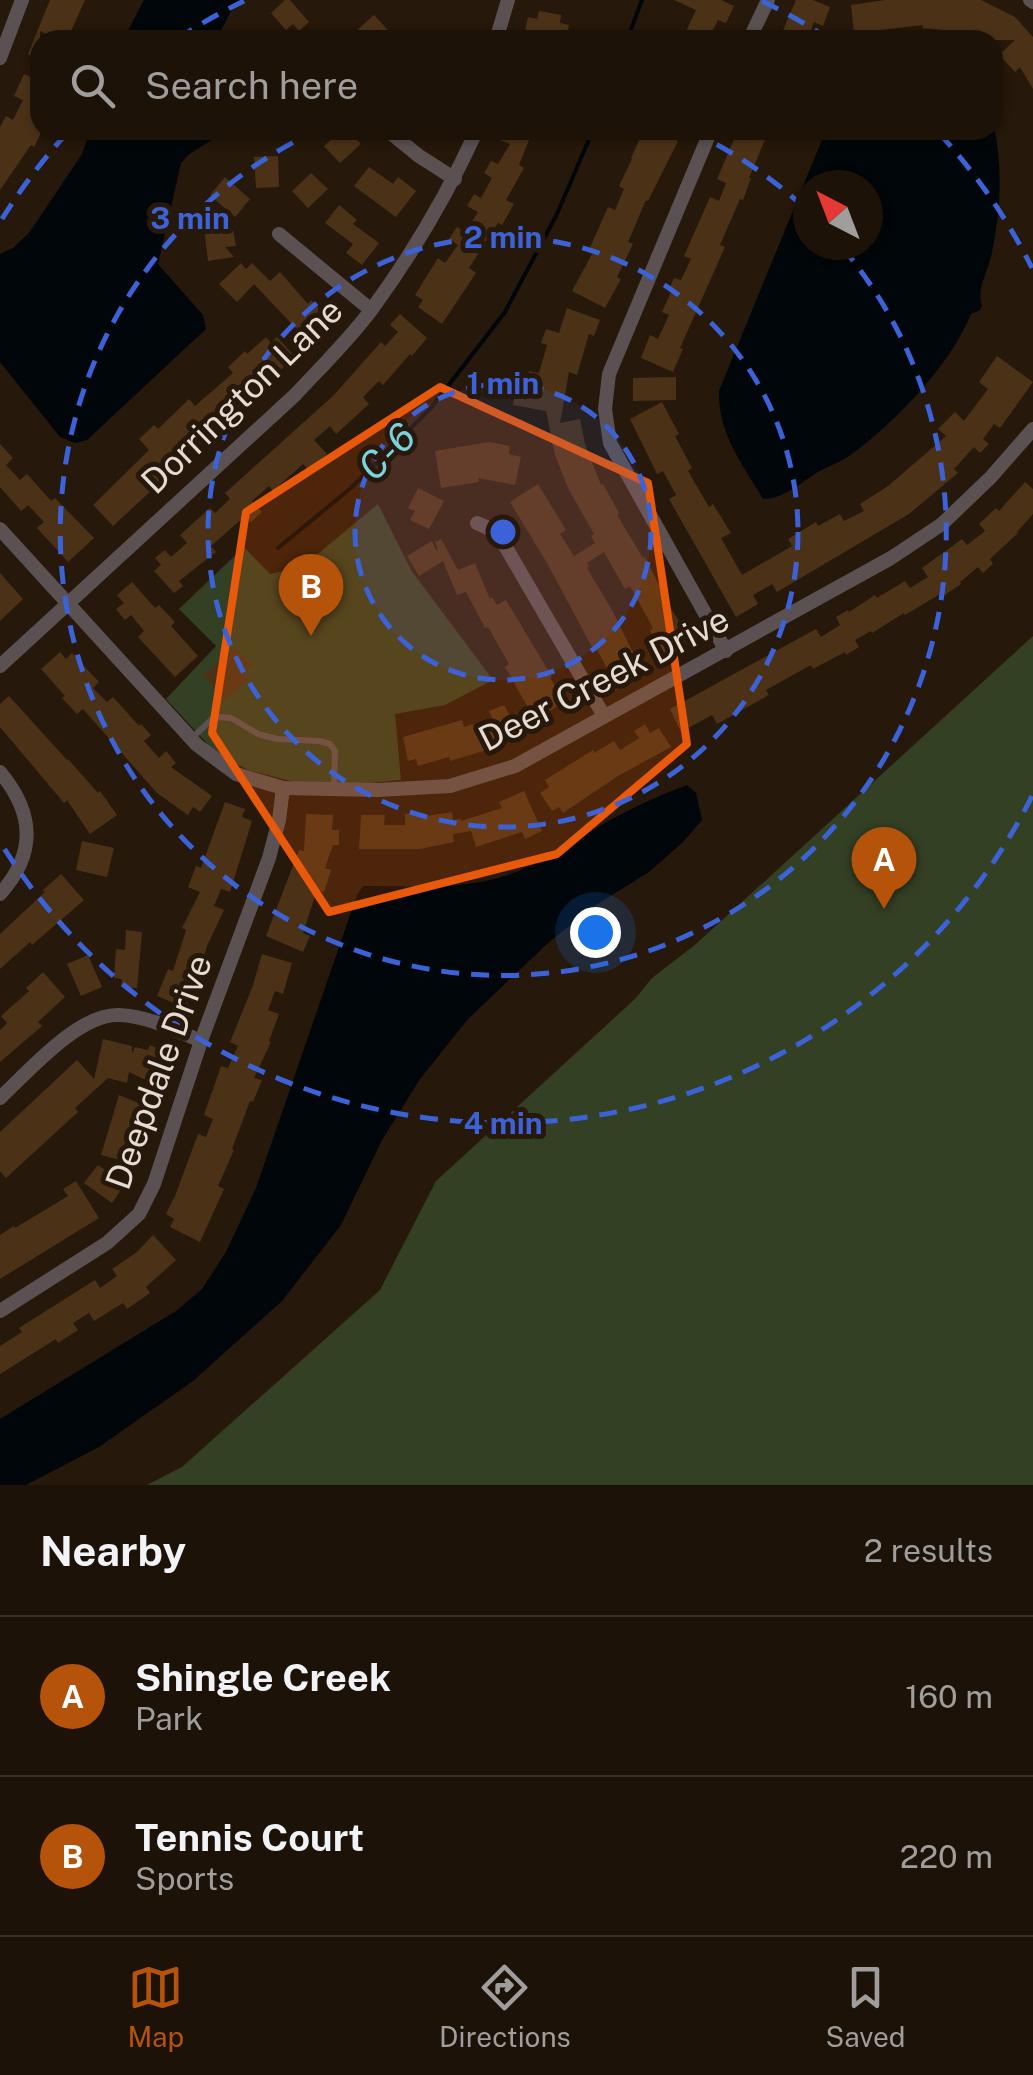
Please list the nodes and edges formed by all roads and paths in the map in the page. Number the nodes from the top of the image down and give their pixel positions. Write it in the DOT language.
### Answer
graph roads {
  1 [pos="22,0"];
  2 [pos="508,0"];
  3 [pos="768,0"];
  4 [pos="499,30"];
  5 [pos="754,30"];
  6 [pos="0,58"];
  7 [pos="399,140"];
  8 [pos="472,140"];
  9 [pos="707,140"];
  10 [pos="454,179"];
  11 [pos="280,234"];
  12 [pos="371,310"];
  13 [pos="1033,428"];
  14 [pos="477,523"];
  15 [pos="0,529"];
  16 [pos="68,603"];
  17 [pos="726,651"];
  18 [pos="0,666"];
  19 [pos="604,716"];
  20 [pos="192,739"];
  21 [pos="0,772"];
  22 [pos="283,788"];
  23 [pos="334,789"];
  24 [pos="0,894"];
  25 [pos="201,1040"];
  26 [pos="0,1098"];
  27 [pos="0,1311"];
  1 -- 6 [label="street"];
  2 -- 4 [label="street"];
  3 -- 5 [label="street"];
  7 -- 10 [label="street"];
  8 -- 10 [label="street, Dorrington Lane"];
  9 -- 17 [label="street"];
  10 -- 12 [label="street, Dorrington Lane"];
  11 -- 12 [label="street"];
  12 -- 16 [label="street, Dorrington Lane"];
  13 -- 17 [label="street, Deer Creek Drive"];
  14 -- 19 [label="street"];
  15 -- 16 [label="street, Deer Creek Drive"];
  16 -- 18 [label="street, Dorrington Lane"];
  16 -- 20 [label="street, Deer Creek Drive"];
  17 -- 19 [label="street, Deer Creek Drive"];
  19 -- 23 [label="street, Deer Creek Drive"];
  20 -- 22 [label="street, Deer Creek Drive"];
  20 -- 23 [label="lane"];
  21 -- 24 [label="street"];
  22 -- 23 [label="street, Deer Creek Drive"];
  22 -- 25 [label="street, Deepdale Drive"];
  25 -- 26 [label="street"];
  25 -- 27 [label="street, Deepdale Drive"];
}
